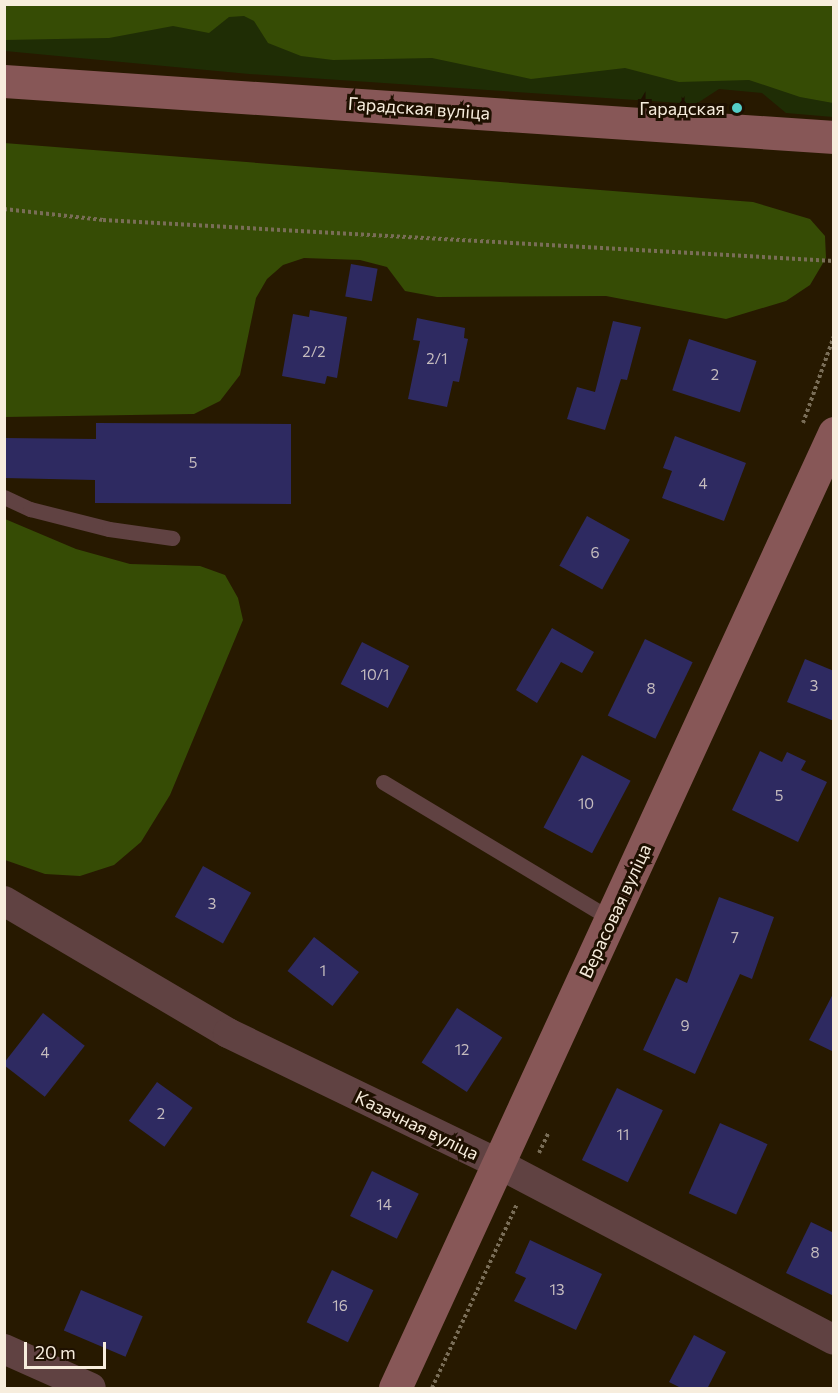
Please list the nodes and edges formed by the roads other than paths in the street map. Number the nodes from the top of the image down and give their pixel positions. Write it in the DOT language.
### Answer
graph roads {
  1 [pos="4,81"];
  2 [pos="834,137"];
  3 [pos="834,433"];
  4 [pos="4,497"];
  5 [pos="172,538"];
  6 [pos="383,782"];
  7 [pos="4,901"];
  8 [pos="612,918"];
  9 [pos="499,1164"];
  10 [pos="834,1340"];
  11 [pos="4,1349"];
  12 [pos="91,1389"];
  13 [pos="396,1389"];
  1 -- 2 [label="street, Гарадская вуліца"];
  3 -- 8 [label="street, Верасовая вуліца"];
  4 -- 5 [label="lane"];
  6 -- 8 [label="lane"];
  7 -- 9 [label="street, Казачная вуліца"];
  8 -- 9 [label="street, Верасовая вуліца"];
  9 -- 10 [label="street, Казачная вуліца"];
  9 -- 13 [label="street, Верасовая вуліца"];
  11 -- 12 [label="street"];
}
